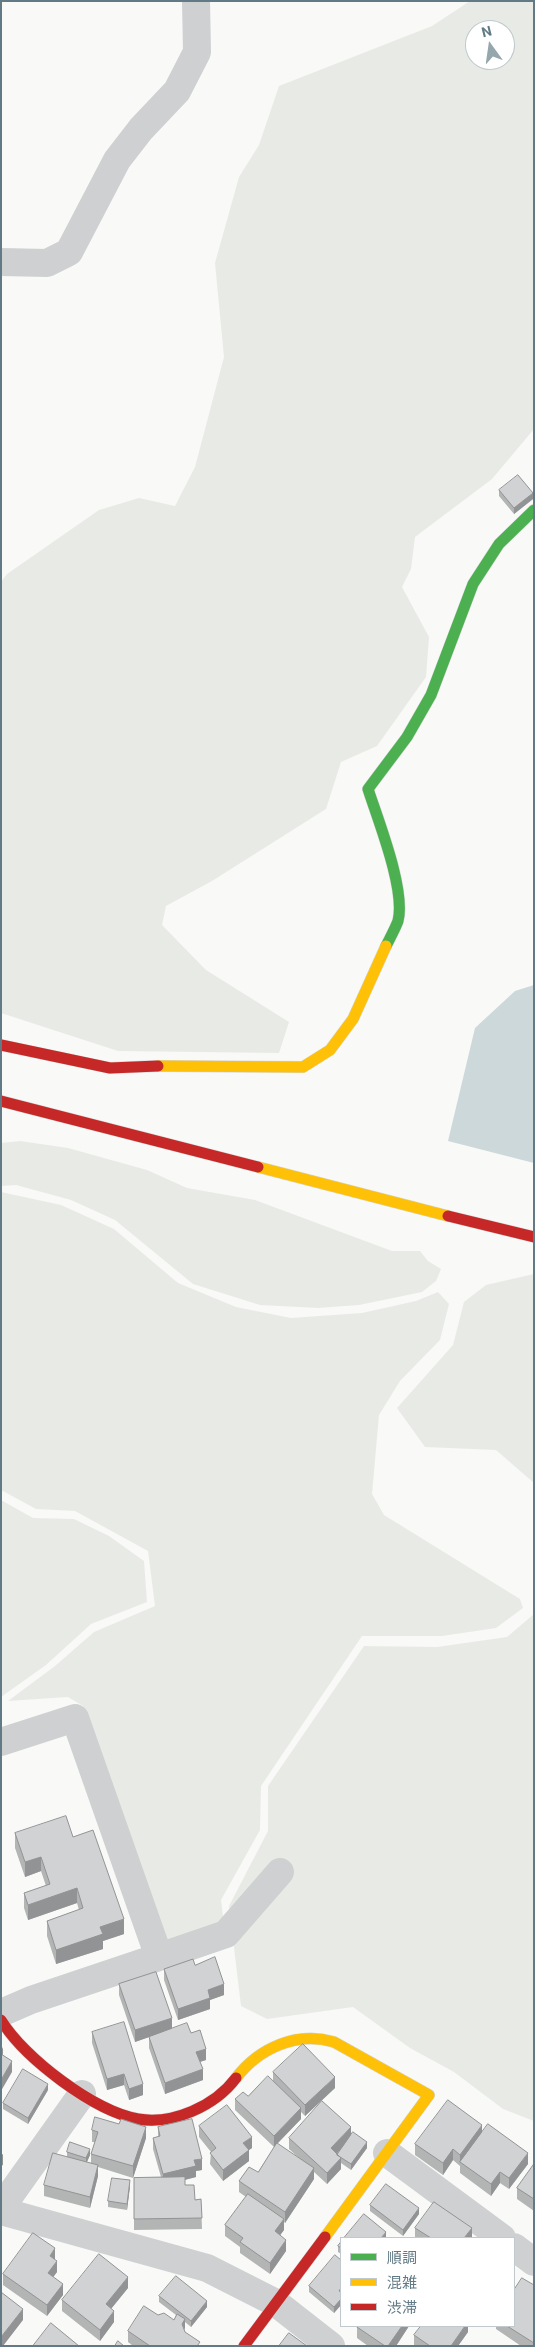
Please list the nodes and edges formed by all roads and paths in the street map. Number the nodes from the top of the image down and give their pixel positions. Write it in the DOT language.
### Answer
graph roads {
  1 [pos="196,1"];
  2 [pos="1,262"];
  3 [pos="534,510"];
  4 [pos="1,1045"];
  5 [pos="1,1101"];
  6 [pos="534,1236"];
  7 [pos="1,1742"];
  8 [pos="280,1872"];
  9 [pos="159,1957"];
  10 [pos="1,2013"];
  11 [pos="1,2020"];
  12 [pos="82,2094"];
  13 [pos="387,2153"];
  14 [pos="1,2210"];
  15 [pos="501,2237"];
  16 [pos="515,2248"];
  17 [pos="534,2262"];
  18 [pos="276,2303"];
  19 [pos="244,2346"];
  20 [pos="331,2346"];
  1 -- 2 [label="street"];
  3 -- 4 [label="street"];
  5 -- 6 [label="street"];
  7 -- 9 [label="street"];
  8 -- 9 [label="street"];
  9 -- 10 [label="street"];
  11 -- 12 [label="street"];
  12 -- 13 [label="street"];
  12 -- 14 [label="street"];
  13 -- 15 [label="street"];
  13 -- 18 [label="street"];
  14 -- 18 [label="street"];
  16 -- 17 [label="street"];
  18 -- 19 [label="street"];
  18 -- 20 [label="street"];
}
